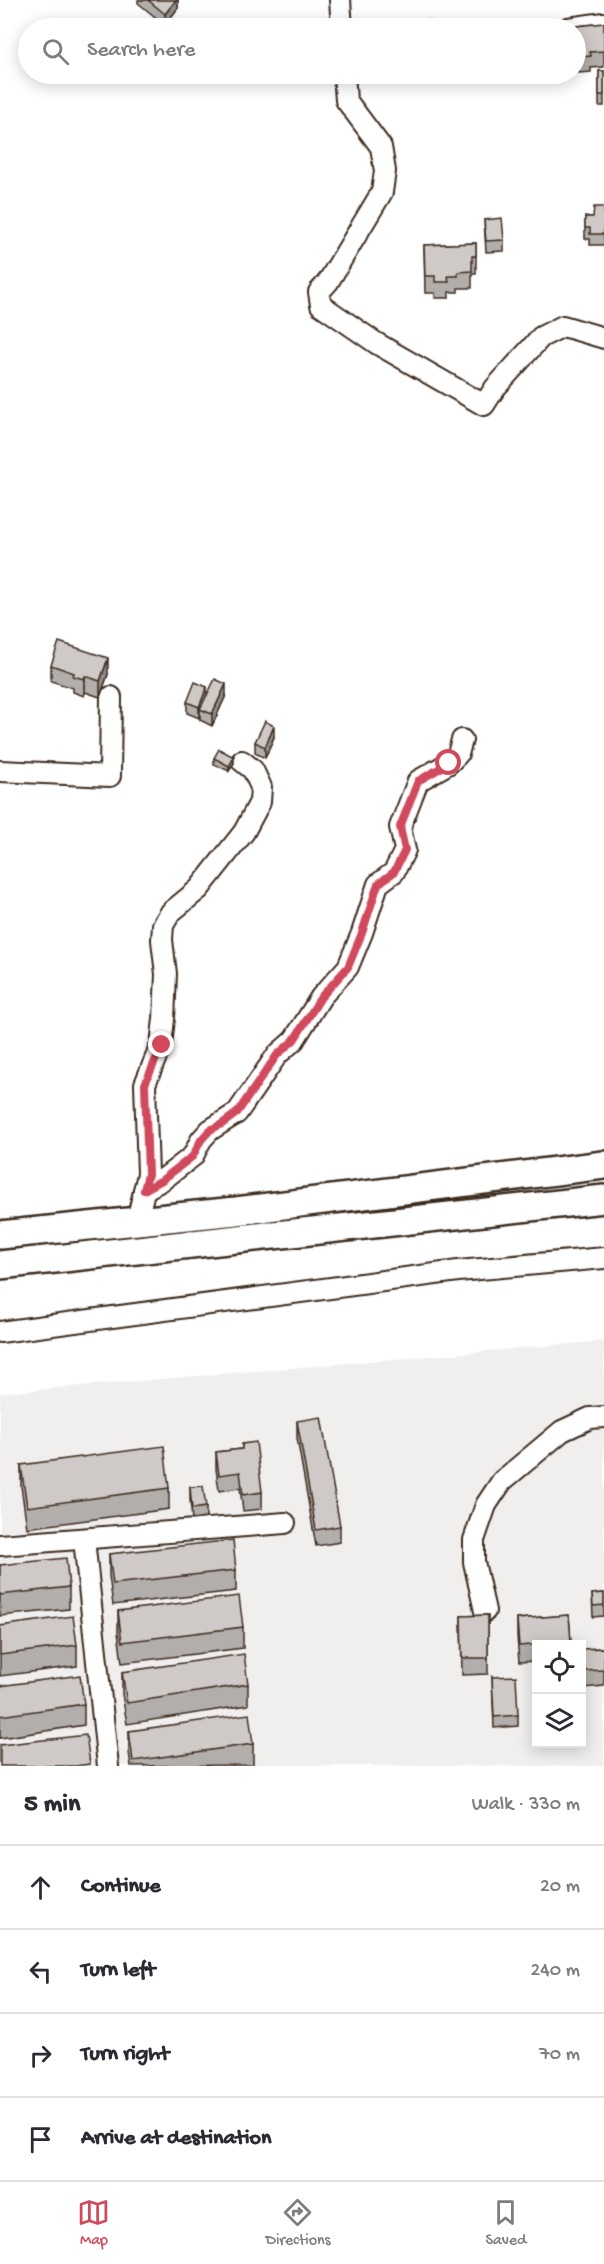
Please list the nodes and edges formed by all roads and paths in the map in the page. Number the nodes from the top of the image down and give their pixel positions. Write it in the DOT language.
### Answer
graph roads {
  1 [pos="340,0"];
  2 [pos="341,18"];
  3 [pos="604,23"];
  4 [pos="586,26"];
  5 [pos="345,84"];
  6 [pos="604,338"];
  7 [pos="111,697"];
  8 [pos="462,740"];
  9 [pos="242,761"];
  10 [pos="0,771"];
  11 [pos="604,1165"];
  12 [pos="144,1190"];
  13 [pos="604,1199"];
  14 [pos="137,1221"];
  15 [pos="0,1235"];
  16 [pos="604,1258"];
  17 [pos="0,1265"];
  18 [pos="0,1332"];
  19 [pos="604,1417"];
  20 [pos="285,1523"];
  21 [pos="84,1539"];
  22 [pos="0,1545"];
  23 [pos="485,1611"];
  24 [pos="108,1766"];
  1 -- 2 [label="street"];
  3 -- 4 [label="street"];
  5 -- 6 [label="street"];
  7 -- 10 [label="street"];
  8 -- 12 [label="street"];
  9 -- 12 [label="street"];
  11 -- 14 [label="highway"];
  12 -- 14 [label="street"];
  13 -- 17 [label="highway"];
  14 -- 15 [label="highway"];
  16 -- 18 [label="street"];
  19 -- 23 [label="street"];
  20 -- 21 [label="street"];
  21 -- 22 [label="street"];
  21 -- 24 [label="street"];
}
